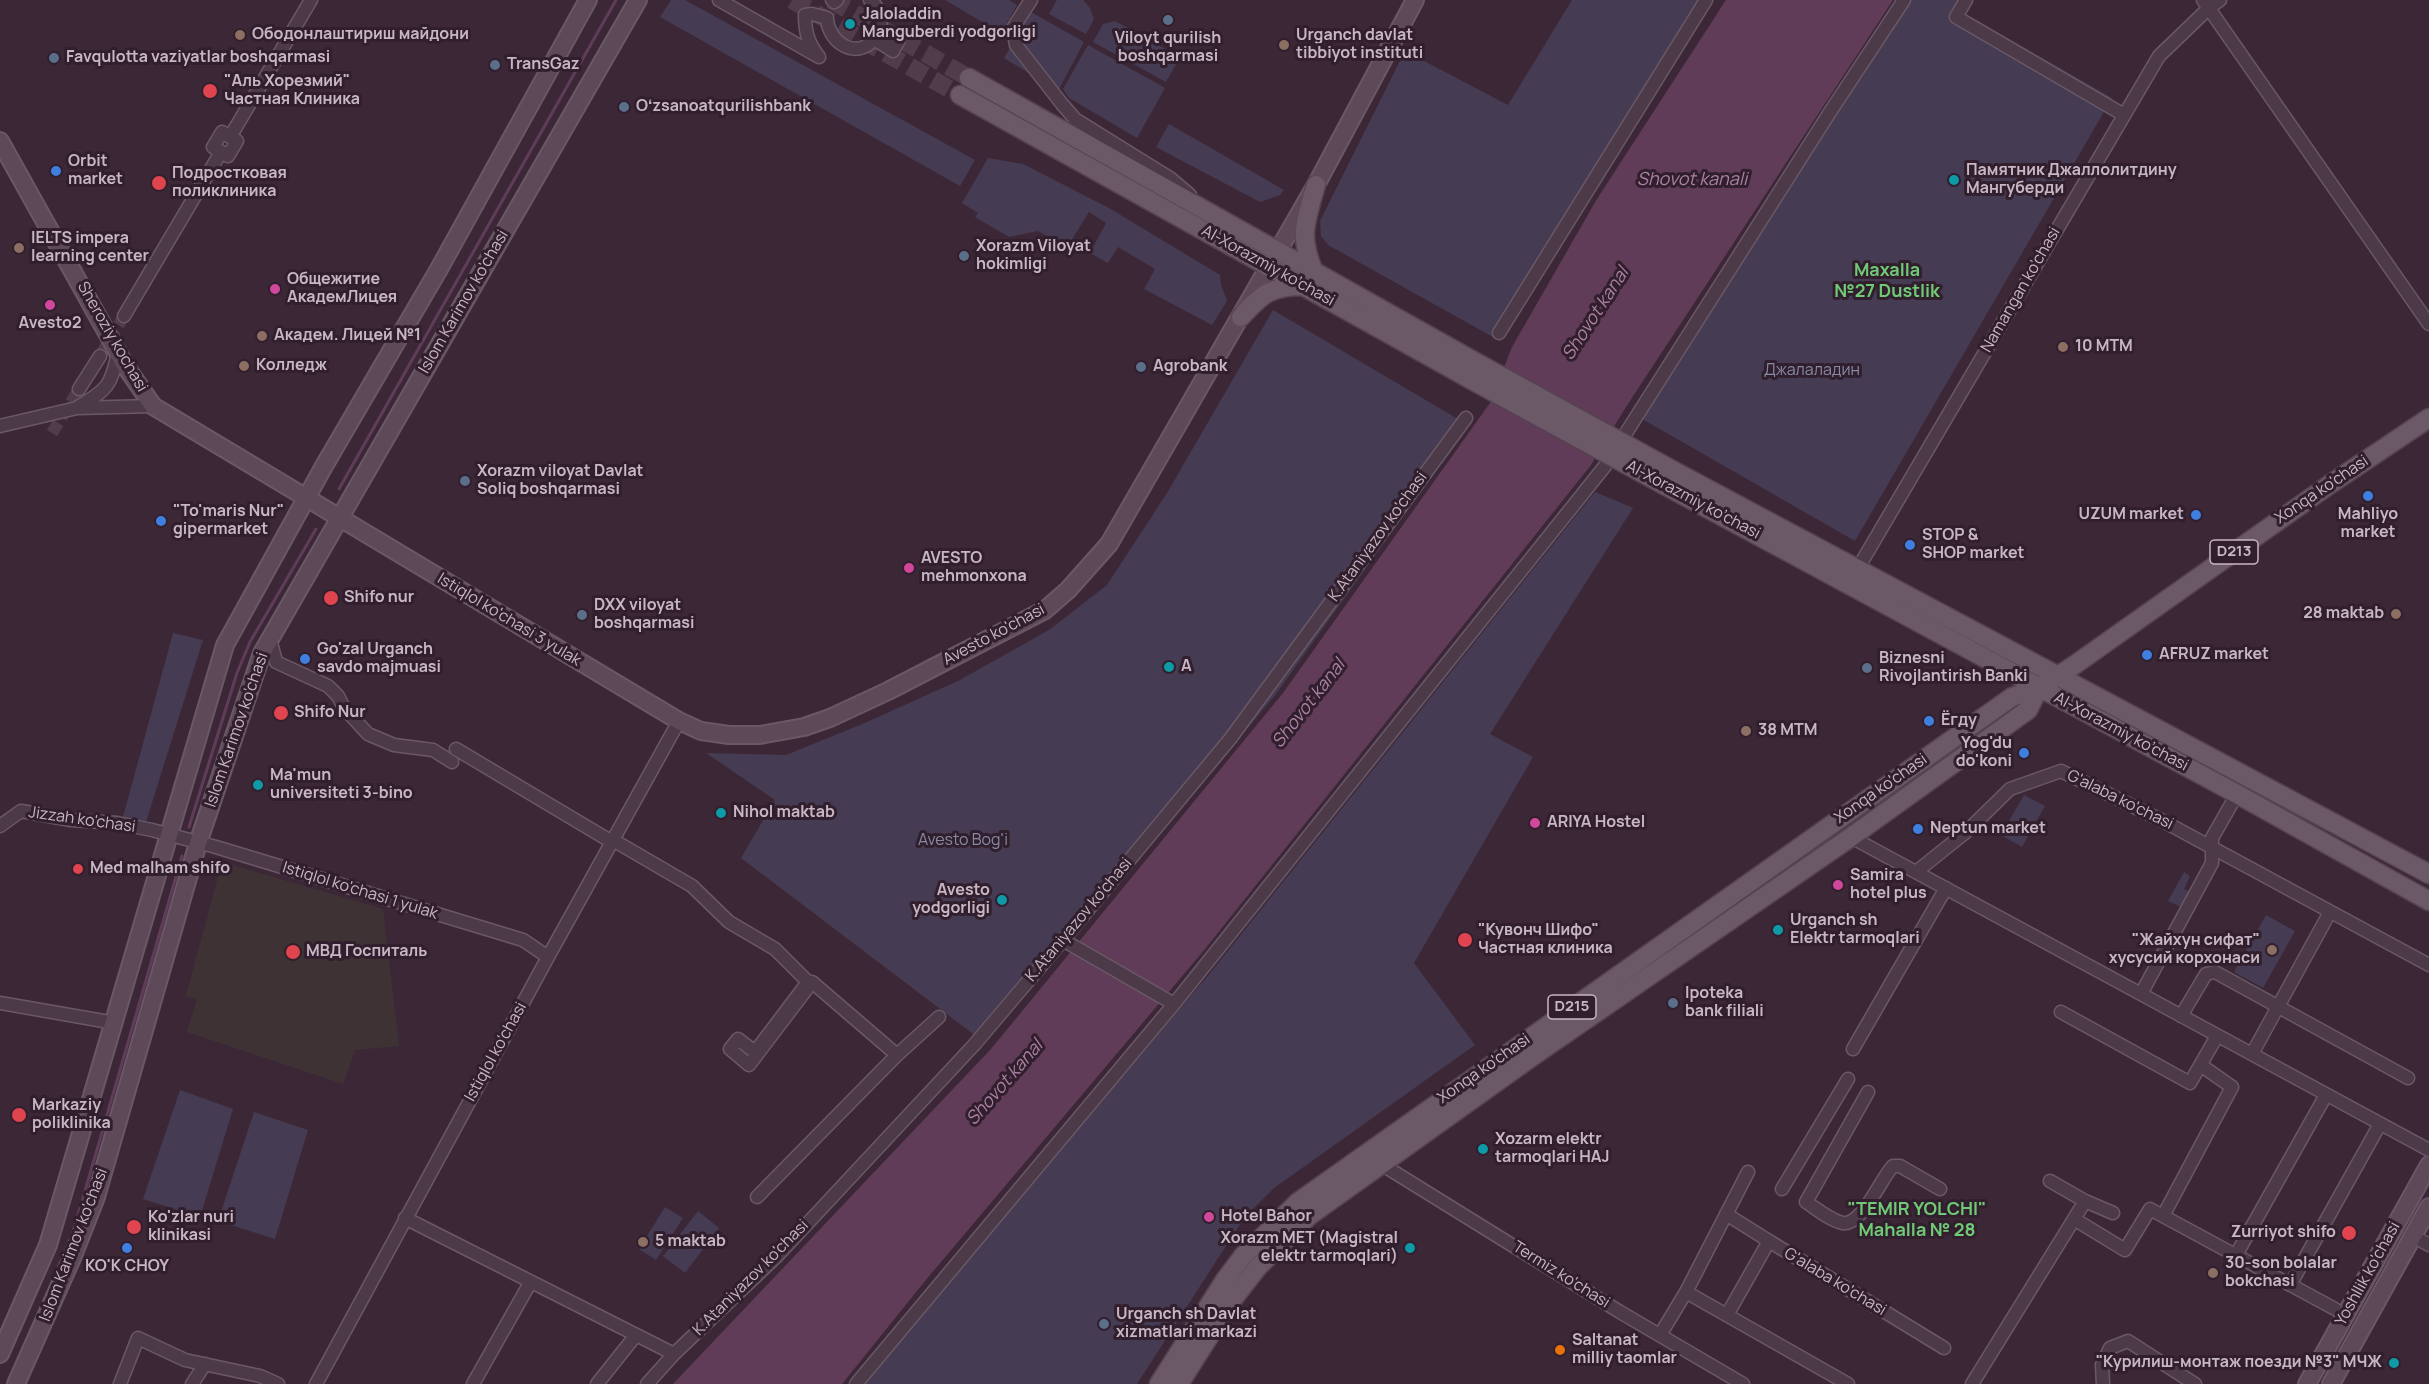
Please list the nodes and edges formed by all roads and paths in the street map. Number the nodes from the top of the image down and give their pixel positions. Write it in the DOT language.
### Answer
graph roads {
  1 [pos="311,0"];
  2 [pos="588,0"];
  3 [pos="638,0"];
  4 [pos="719,0"];
  5 [pos="832,0"];
  6 [pos="837,0"];
  7 [pos="870,0"];
  8 [pos="1415,0"];
  9 [pos="1706,0"];
  10 [pos="1904,0"];
  11 [pos="1966,0"];
  12 [pos="2220,0"];
  13 [pos="1029,3"];
  14 [pos="2206,4"];
  15 [pos="969,78"];
  16 [pos="960,94"];
  17 [pos="2124,115"];
  18 [pos="0,141"];
  19 [pos="1316,185"];
  20 [pos="1211,214"];
  21 [pos="1274,260"];
  22 [pos="1309,279"];
  23 [pos="124,316"];
  24 [pos="1241,317"];
  25 [pos="2429,324"];
  26 [pos="1499,333"];
  27 [pos="118,352"];
  28 [pos="100,356"];
  29 [pos="79,389"];
  30 [pos="153,406"];
  31 [pos="76,408"];
  32 [pos="1466,418"];
  33 [pos="2429,418"];
  34 [pos="0,426"];
  35 [pos="307,499"];
  36 [pos="340,519"];
  37 [pos="1854,576"];
  38 [pos="270,639"];
  39 [pos="2059,675"];
  40 [pos="2039,688"];
  41 [pos="679,721"];
  42 [pos="456,749"];
  43 [pos="452,762"];
  44 [pos="2237,794"];
  45 [pos="0,826"];
  46 [pos="168,835"];
  47 [pos="1851,837"];
  48 [pos="613,841"];
  49 [pos="198,843"];
  50 [pos="2211,847"];
  51 [pos="1916,872"];
  52 [pos="2429,874"];
  53 [pos="1946,888"];
  54 [pos="2429,901"];
  55 [pos="2330,912"];
  56 [pos="1063,940"];
  57 [pos="548,957"];
  58 [pos="2429,965"];
  59 [pos="2141,994"];
  60 [pos="0,1003"];
  61 [pos="1174,1004"];
  62 [pos="2278,1007"];
  63 [pos="2061,1012"];
  64 [pos="2181,1016"];
  65 [pos="939,1017"];
  66 [pos="115,1023"];
  67 [pos="2217,1036"];
  68 [pos="1531,1047"];
  69 [pos="1853,1049"];
  70 [pos="2252,1054"];
  71 [pos="897,1055"];
  72 [pos="2202,1066"];
  73 [pos="2408,1078"];
  74 [pos="1848,1079"];
  75 [pos="1868,1092"];
  76 [pos="2326,1095"];
  77 [pos="2380,1124"];
  78 [pos="2429,1150"];
  79 [pos="1381,1164"];
  80 [pos="2429,1165"];
  81 [pos="1748,1172"];
  82 [pos="2050,1181"];
  83 [pos="1782,1189"];
  84 [pos="1940,1189"];
  85 [pos="756,1197"];
  86 [pos="2085,1201"];
  87 [pos="2429,1208"];
  88 [pos="2112,1213"];
  89 [pos="1726,1214"];
  90 [pos="2163,1216"];
  91 [pos="405,1218"];
  92 [pos="2074,1219"];
  93 [pos="2413,1236"];
  94 [pos="1769,1241"];
  95 [pos="2429,1245"];
  96 [pos="2236,1256"];
  97 [pos="530,1283"];
  98 [pos="2290,1285"];
  99 [pos="1686,1292"];
  100 [pos="1727,1315"];
  101 [pos="2338,1317"];
  102 [pos="2359,1334"];
  103 [pos="636,1335"];
  104 [pos="1660,1335"];
  105 [pos="1944,1348"];
  106 [pos="0,1354"];
  107 [pos="674,1354"];
  108 [pos="205,1364"];
  109 [pos="16,1384"];
  110 [pos="120,1384"];
  111 [pos="192,1384"];
  112 [pos="278,1384"];
  113 [pos="316,1384"];
  114 [pos="473,1384"];
  115 [pos="597,1384"];
  116 [pos="647,1384"];
  117 [pos="856,1384"];
  118 [pos="1159,1384"];
  119 [pos="1179,1384"];
  120 [pos="1743,1384"];
  121 [pos="1848,1384"];
  122 [pos="1972,1384"];
  123 [pos="2103,1384"];
  124 [pos="2195,1384"];
  125 [pos="2307,1384"];
  126 [pos="2331,1384"];
  1 -- 23 [label="street"];
  2 -- 35 [label="main road, Islom Karimov ko'chasi"];
  3 -- 36 [label="main road, Islom Karimov ko'chasi"];
  4 -- 7 [label="street"];
  5 -- 6 [label="street"];
  8 -- 19 [label="main road, Avesto ko'chasi"];
  9 -- 26 [label="street"];
  10 -- 61 [label="street"];
  11 -- 17 [label="street"];
  12 -- 14 [label="street, Namangan ko'chasi"];
  13 -- 20 [label="street"];
  14 -- 17 [label="street, Namangan ko'chasi"];
  14 -- 25 [label="street"];
  15 -- 20 [label="main road, Al-Xorazmiy ko’chasi"];
  16 -- 21 [label="main road, Al-Xorazmiy ko’chasi"];
  17 -- 37 [label="street, Namangan ko'chasi"];
  18 -- 27 [label="main road, Sheroziy kochasi"];
  19 -- 21 [label="main road, Avesto ko'chasi"];
  19 -- 22 [label="main road"];
  20 -- 21 [label="main road, Al-Xorazmiy ko’chasi"];
  21 -- 22 [label="main road, Al-Xorazmiy ko’chasi"];
  21 -- 24 [label="main road, Avesto ko'chasi"];
  22 -- 24 [label="main road"];
  22 -- 37 [label="main road, Al-Xorazmiy ko’chasi, bridge"];
  24 -- 41 [label="main road, Avesto ko'chasi"];
  27 -- 30 [label="main road, Sheroziy kochasi"];
  27 -- 31 [label="street"];
  28 -- 29 [label="street"];
  30 -- 31 [label="street"];
  30 -- 35 [label="main road, Istiqlol ko'chasi 3 yulak"];
  31 -- 34 [label="street"];
  32 -- 56 [label="street, K.Ataniyazov ko'chasi"];
  33 -- 39 [label="main road, Xonqa ko'chasi / D213"];
  35 -- 36 [label="main road, Istiqlol ko'chasi 3 yulak"];
  35 -- 46 [label="main road, Islom Karimov ko'chasi"];
  36 -- 38 [label="main road, Islom Karimov ko'chasi"];
  36 -- 41 [label="main road, Istiqlol ko'chasi 3 yulak"];
  37 -- 39 [label="main road, Al-Xorazmiy ko’chasi"];
  37 -- 40 [label="main road, Al-Xorazmiy ko’chasi"];
  38 -- 43 [label="street"];
  38 -- 49 [label="main road, Islom Karimov ko'chasi"];
  39 -- 40 [label="main road, Xonqa ko'chasi / D213"];
  39 -- 52 [label="main road, Al-Xorazmiy ko’chasi"];
  40 -- 44 [label="main road, Al-Xorazmiy ko’chasi"];
  40 -- 47 [label="main road, Xonqa ko'chasi / D215"];
  40 -- 68 [label="main road, Xonqa ko'chasi / D215"];
  41 -- 48 [label="street, Istiqlol ko'chasi"];
  42 -- 48 [label="street"];
  44 -- 50 [label="street"];
  44 -- 54 [label="main road, Al-Xorazmiy ko’chasi"];
  45 -- 46 [label="street, Jizzah ko'chasi"];
  46 -- 49 [label="street, Istiqlol ko'chasi 1 yulak"];
  46 -- 66 [label="main road, Islom Karimov ko'chasi"];
  47 -- 51 [label="street"];
  47 -- 68 [label="main road, Xonqa ko'chasi / D215"];
  48 -- 57 [label="street, Istiqlol ko'chasi"];
  48 -- 71 [label="street"];
  49 -- 57 [label="street, Istiqlol ko'chasi 1 yulak"];
  49 -- 109 [label="main road, Islom Karimov ko'chasi"];
  50 -- 51 [label="street, G'alaba ko'chasi"];
  50 -- 55 [label="street, G'alaba ko'chasi"];
  50 -- 59 [label="street"];
  51 -- 53 [label="street"];
  53 -- 59 [label="street"];
  53 -- 69 [label="street"];
  55 -- 58 [label="street, G'alaba ko'chasi"];
  55 -- 62 [label="street"];
  56 -- 61 [label="street"];
  56 -- 107 [label="street, K.Ataniyazov ko'chasi"];
  57 -- 91 [label="street, Istiqlol ko'chasi"];
  59 -- 64 [label="street"];
  60 -- 66 [label="street"];
  61 -- 117 [label="street"];
  62 -- 64 [label="street"];
  62 -- 70 [label="street"];
  62 -- 73 [label="street"];
  63 -- 72 [label="street"];
  64 -- 67 [label="street"];
  65 -- 71 [label="street"];
  66 -- 106 [label="main road, Islom Karimov ko'chasi"];
  67 -- 70 [label="street"];
  67 -- 72 [label="street"];
  68 -- 79 [label="main road, Xonqa ko'chasi / D215"];
  68 -- 118 [label="main road, Xonqa ko'chasi / D215"];
  70 -- 76 [label="street"];
  71 -- 85 [label="street"];
  72 -- 90 [label="street"];
  74 -- 83 [label="street"];
  75 -- 84 [label="street"];
  76 -- 77 [label="street"];
  76 -- 96 [label="street"];
  77 -- 78 [label="street"];
  77 -- 98 [label="street"];
  79 -- 104 [label="street, Termiz ko'chasi"];
  79 -- 119 [label="main road, Xonqa ko'chasi / D215"];
  80 -- 101 [label="main road, Yoshllik ko'chasi"];
  81 -- 89 [label="street"];
  82 -- 86 [label="street"];
  86 -- 88 [label="street"];
  86 -- 92 [label="street"];
  87 -- 93 [label="main road, Yoshllik ko'chasi"];
  89 -- 94 [label="street"];
  89 -- 99 [label="street"];
  90 -- 92 [label="street"];
  90 -- 96 [label="street"];
  91 -- 97 [label="street"];
  91 -- 113 [label="street, Istiqlol ko'chasi"];
  92 -- 122 [label="street"];
  93 -- 95 [label="street"];
  93 -- 102 [label="main road, Yoshllik ko'chasi"];
  94 -- 100 [label="street, G'alaba ko'chasi"];
  94 -- 105 [label="street, G'alaba ko'chasi"];
  96 -- 98 [label="street"];
  97 -- 103 [label="street"];
  97 -- 114 [label="street"];
  98 -- 101 [label="street"];
  99 -- 100 [label="street"];
  99 -- 104 [label="street"];
  100 -- 121 [label="street"];
  101 -- 102 [label="street"];
  101 -- 125 [label="main road, Yoshllik ko'chasi"];
  102 -- 126 [label="main road, Yoshllik ko'chasi"];
  103 -- 107 [label="street"];
  103 -- 115 [label="street"];
  104 -- 120 [label="street, Termiz ko'chasi"];
  107 -- 116 [label="street, K.Ataniyazov ko'chasi"];
  108 -- 110 [label="street"];
  108 -- 111 [label="street"];
  108 -- 112 [label="street"];
  123 -- 124 [label="street"];
}
